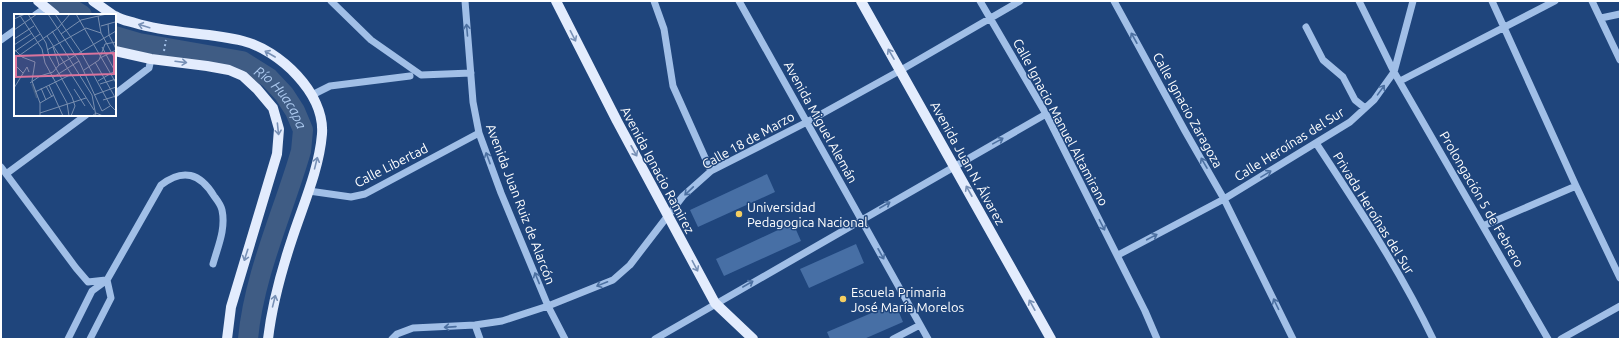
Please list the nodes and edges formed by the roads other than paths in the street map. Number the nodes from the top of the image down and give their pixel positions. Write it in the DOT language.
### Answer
graph roads {
  1 [pos="93,1"];
  2 [pos="331,1"];
  3 [pos="465,1"];
  4 [pos="556,1"];
  5 [pos="654,1"];
  6 [pos="739,1"];
  7 [pos="861,1"];
  8 [pos="980,1"];
  9 [pos="1020,1"];
  10 [pos="1114,1"];
  11 [pos="1359,1"];
  12 [pos="1413,1"];
  13 [pos="1492,1"];
  14 [pos="1555,1"];
  15 [pos="1592,1"];
  16 [pos="41,4"];
  17 [pos="36,14"];
  18 [pos="54,14"];
  19 [pos="111,14"];
  20 [pos="1620,14"];
  21 [pos="116,17"];
  22 [pos="991,18"];
  23 [pos="1600,18"];
  24 [pos="1306,27"];
  25 [pos="1505,27"];
  26 [pos="14,31"];
  27 [pos="1,40"];
  28 [pos="116,51"];
  29 [pos="151,59"];
  30 [pos="1620,60"];
  31 [pos="901,70"];
  32 [pos="1394,72"];
  33 [pos="470,73"];
  34 [pos="410,76"];
  35 [pos="1400,81"];
  36 [pos="116,93"];
  37 [pos="312,95"];
  38 [pos="1365,108"];
  39 [pos="1046,114"];
  40 [pos="85,116"];
  41 [pos="807,122"];
  42 [pos="479,133"];
  43 [pos="1316,143"];
  44 [pos="954,165"];
  45 [pos="1,167"];
  46 [pos="712,171"];
  47 [pos="6,174"];
  48 [pos="1576,186"];
  49 [pos="309,191"];
  50 [pos="1224,199"];
  51 [pos="669,216"];
  52 [pos="861,219"];
  53 [pos="1483,226"];
  54 [pos="1118,255"];
  55 [pos="213,264"];
  56 [pos="1620,278"];
  57 [pos="107,280"];
  58 [pos="715,303"];
  59 [pos="548,306"];
  60 [pos="1620,306"];
  61 [pos="475,325"];
  62 [pos="920,325"];
  63 [pos="68,339"];
  64 [pos="90,339"];
  65 [pos="227,339"];
  66 [pos="268,339"];
  67 [pos="392,339"];
  68 [pos="480,339"];
  69 [pos="565,339"];
  70 [pos="655,339"];
  71 [pos="753,339"];
  72 [pos="893,339"];
  73 [pos="928,339"];
  74 [pos="1051,339"];
  75 [pos="1157,339"];
  76 [pos="1293,339"];
  77 [pos="1433,339"];
  78 [pos="1548,339"];
  79 [pos="1561,339"];
  1 -- 19 [label="main road"];
  2 -- 33 [label="street"];
  33 -- 3 [label="street, Avenida Juan Ruiz de Alarcón, one-way"];
  4 -- 51 [label="main road, Avenida Ignacio Ramirez, one-way"];
  5 -- 46 [label="street"];
  6 -- 41 [label="street, Avenida Miguel Alemán"];
  31 -- 7 [label="main road, Avenida Juan N. Álvarez, one-way"];
  8 -- 22 [label="street, Calle Ignacio Manuel Altamirano"];
  9 -- 22 [label="street, Calle 18 de Marzo"];
  50 -- 10 [label="street, Calle Ignacio Zaragoza, one-way"];
  11 -- 32 [label="street, Prolongación 5 de Febrero"];
  12 -- 32 [label="street, Calle Heroínas del Sur"];
  13 -- 25 [label="street"];
  14 -- 25 [label="street"];
  15 -- 23 [label="street"];
  16 -- 17 [label="street"];
  16 -- 18 [label="main road"];
  20 -- 23 [label="street"];
  37 -- 21 [label="main road, one-way"];
  22 -- 31 [label="street, Calle 18 de Marzo"];
  22 -- 39 [label="street, Calle Ignacio Manuel Altamirano"];
  23 -- 30 [label="street"];
  24 -- 38 [label="street"];
  25 -- 35 [label="street"];
  25 -- 48 [label="street"];
  26 -- 27 [label="street"];
  28 -- 29 [label="main road"];
  29 -- 36 [label="street"];
  29 -- 65 [label="main road, one-way"];
  31 -- 41 [label="street, Calle 18 de Marzo"];
  31 -- 44 [label="main road, Avenida Juan N. Álvarez"];
  32 -- 35 [label="street, Prolongación 5 de Febrero"];
  38 -- 32 [label="street, Calle Heroínas del Sur, one-way"];
  33 -- 42 [label="street, Avenida Juan Ruiz de Alarcón"];
  34 -- 37 [label="street"];
  35 -- 53 [label="street, Prolongación 5 de Febrero"];
  49 -- 37 [label="main road, one-way"];
  38 -- 43 [label="street, Calle Heroínas del Sur"];
  44 -- 39 [label="street, one-way"];
  39 -- 54 [label="street, Calle Ignacio Manuel Altamirano, one-way"];
  40 -- 47 [label="street"];
  41 -- 46 [label="street, Calle 18 de Marzo"];
  41 -- 52 [label="street, Avenida Miguel Alemán"];
  42 -- 49 [label="street, Calle Libertad"];
  59 -- 42 [label="street, Avenida Juan Ruiz de Alarcón, one-way"];
  50 -- 43 [label="street, Calle Heroínas del Sur, one-way"];
  43 -- 77 [label="street, Privada Heroínas del Sur"];
  52 -- 44 [label="street, one-way"];
  74 -- 44 [label="main road, Avenida Juan N. Álvarez, one-way"];
  45 -- 47 [label="street"];
  46 -- 51 [label="street, Calle 18 de Marzo, one-way"];
  47 -- 57 [label="street"];
  48 -- 53 [label="street"];
  48 -- 56 [label="street"];
  66 -- 49 [label="main road, one-way"];
  54 -- 50 [label="street, Calle Heroínas del Sur, one-way"];
  76 -- 50 [label="street, Calle Ignacio Zaragoza, one-way"];
  51 -- 58 [label="main road, Avenida Ignacio Ramirez, one-way"];
  51 -- 59 [label="street, Calle 18 de Marzo, one-way"];
  58 -- 52 [label="street, one-way"];
  52 -- 62 [label="street, Avenida Miguel Alemán, one-way"];
  53 -- 78 [label="street, Prolongación 5 de Febrero"];
  54 -- 75 [label="street, Calle Ignacio Manuel Altamirano"];
  55 -- 57 [label="street"];
  57 -- 63 [label="street"];
  57 -- 64 [label="street"];
  58 -- 70 [label="street"];
  58 -- 71 [label="main road, Avenida Ignacio Ramirez"];
  59 -- 61 [label="street, Calle 18 de Marzo"];
  59 -- 69 [label="street, Avenida Juan Ruiz de Alarcón"];
  60 -- 79 [label="street"];
  61 -- 67 [label="street, Calle 18 de Marzo, one-way"];
  61 -- 68 [label="street"];
  62 -- 72 [label="street"];
  62 -- 73 [label="street, Avenida Miguel Alemán"];
}
